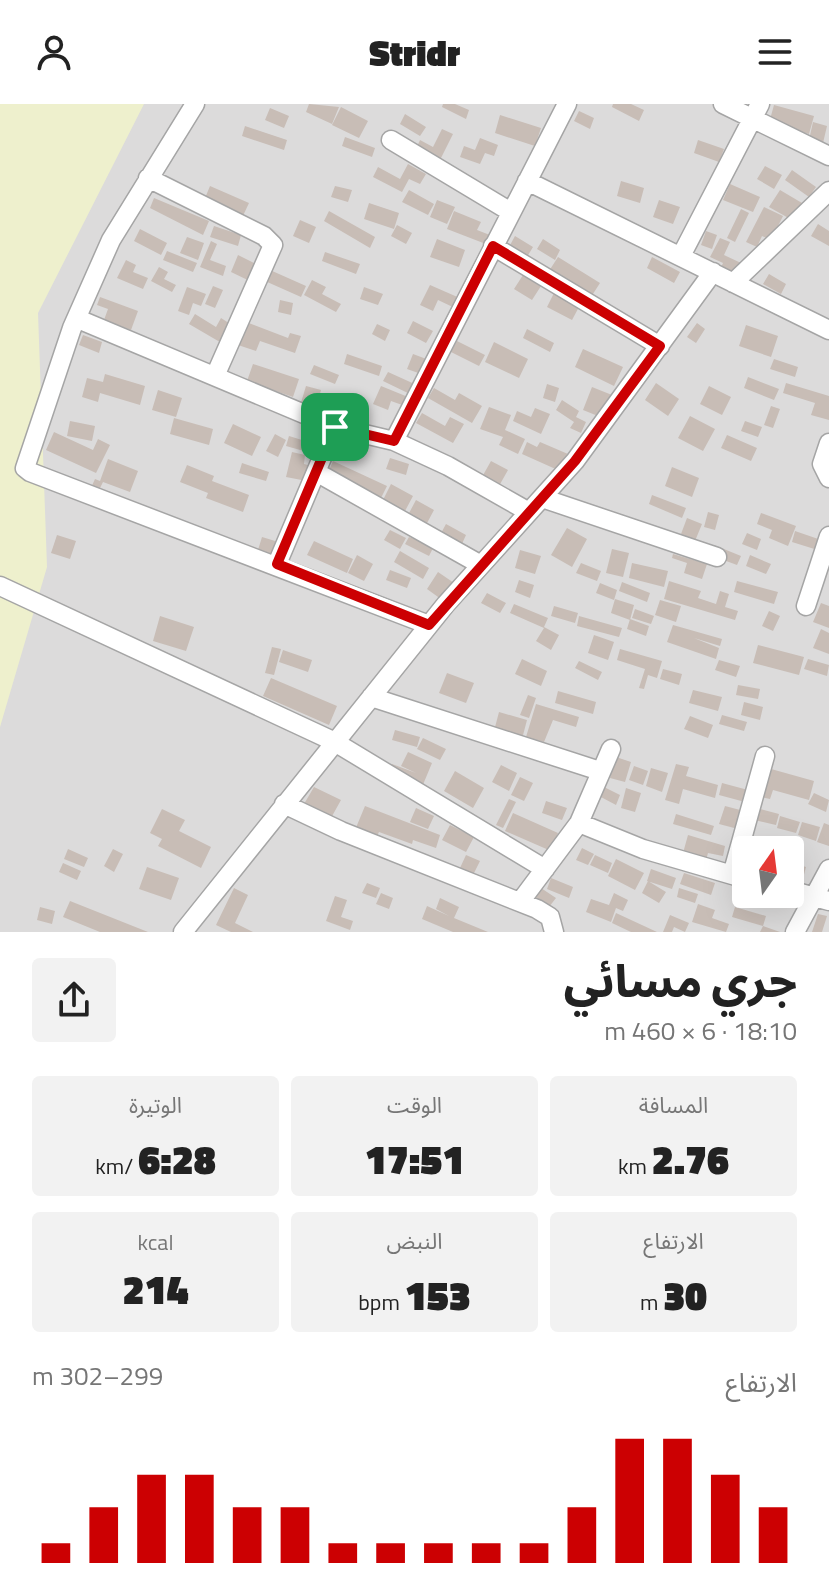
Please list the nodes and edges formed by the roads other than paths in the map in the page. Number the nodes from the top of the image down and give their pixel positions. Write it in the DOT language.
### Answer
graph roads {
  1 [pos="195,104"];
  2 [pos="567,104"];
  3 [pos="723,104"];
  4 [pos="757,111"];
  5 [pos="391,140"];
  6 [pos="829,156"];
  7 [pos="148,178"];
  8 [pos="527,181"];
  9 [pos="829,191"];
  10 [pos="511,212"];
  11 [pos="493,246"];
  12 [pos="681,256"];
  13 [pos="713,272"];
  14 [pos="733,283"];
  15 [pos="78,319"];
  16 [pos="829,330"];
  17 [pos="660,346"];
  18 [pos="215,376"];
  19 [pos="335,427"];
  20 [pos="394,441"];
  21 [pos="829,443"];
  22 [pos="316,472"];
  23 [pos="829,478"];
  24 [pos="542,498"];
  25 [pos="529,512"];
  26 [pos="829,536"];
  27 [pos="717,557"];
  28 [pos="277,564"];
  29 [pos="481,565"];
  30 [pos="0,586"];
  31 [pos="806,606"];
  32 [pos="429,625"];
  33 [pos="371,697"];
  34 [pos="333,741"];
  35 [pos="611,749"];
  36 [pos="765,756"];
  37 [pos="600,771"];
  38 [pos="284,804"];
  39 [pos="579,823"];
  40 [pos="748,836"];
  41 [pos="545,869"];
  42 [pos="829,869"];
  43 [pos="732,875"];
  44 [pos="821,899"];
  45 [pos="520,902"];
  46 [pos="183,932"];
  47 [pos="554,932"];
  48 [pos="795,932"];
  1 -- 7 [label="street"];
  2 -- 8 [label="street"];
  3 -- 4 [label="street"];
  4 -- 6 [label="street"];
  4 -- 12 [label="street"];
  5 -- 10 [label="street"];
  7 -- 15 [label="street"];
  7 -- 18 [label="street"];
  8 -- 10 [label="street"];
  8 -- 12 [label="street"];
  9 -- 14 [label="street"];
  10 -- 11 [label="street"];
  11 -- 17 [label="street"];
  11 -- 20 [label="street"];
  12 -- 13 [label="street"];
  13 -- 14 [label="street"];
  13 -- 17 [label="street"];
  14 -- 16 [label="street"];
  15 -- 18 [label="street"];
  15 -- 28 [label="street"];
  17 -- 24 [label="street"];
  18 -- 19 [label="street"];
  19 -- 20 [label="street"];
  19 -- 22 [label="street"];
  20 -- 25 [label="street"];
  21 -- 23 [label="street"];
  22 -- 28 [label="street"];
  22 -- 29 [label="street"];
  24 -- 25 [label="street"];
  24 -- 27 [label="street"];
  25 -- 29 [label="street"];
  26 -- 31 [label="street"];
  28 -- 32 [label="street"];
  29 -- 32 [label="street"];
  30 -- 34 [label="street"];
  32 -- 33 [label="street"];
  33 -- 34 [label="street"];
  33 -- 37 [label="street"];
  34 -- 38 [label="street"];
  34 -- 41 [label="street"];
  35 -- 37 [label="street"];
  36 -- 40 [label="street"];
  37 -- 39 [label="street"];
  38 -- 45 [label="street"];
  38 -- 46 [label="street"];
  39 -- 41 [label="street"];
  39 -- 43 [label="street"];
  41 -- 45 [label="street"];
  42 -- 44 [label="street"];
  44 -- 48 [label="street"];
  45 -- 47 [label="street"];
}
